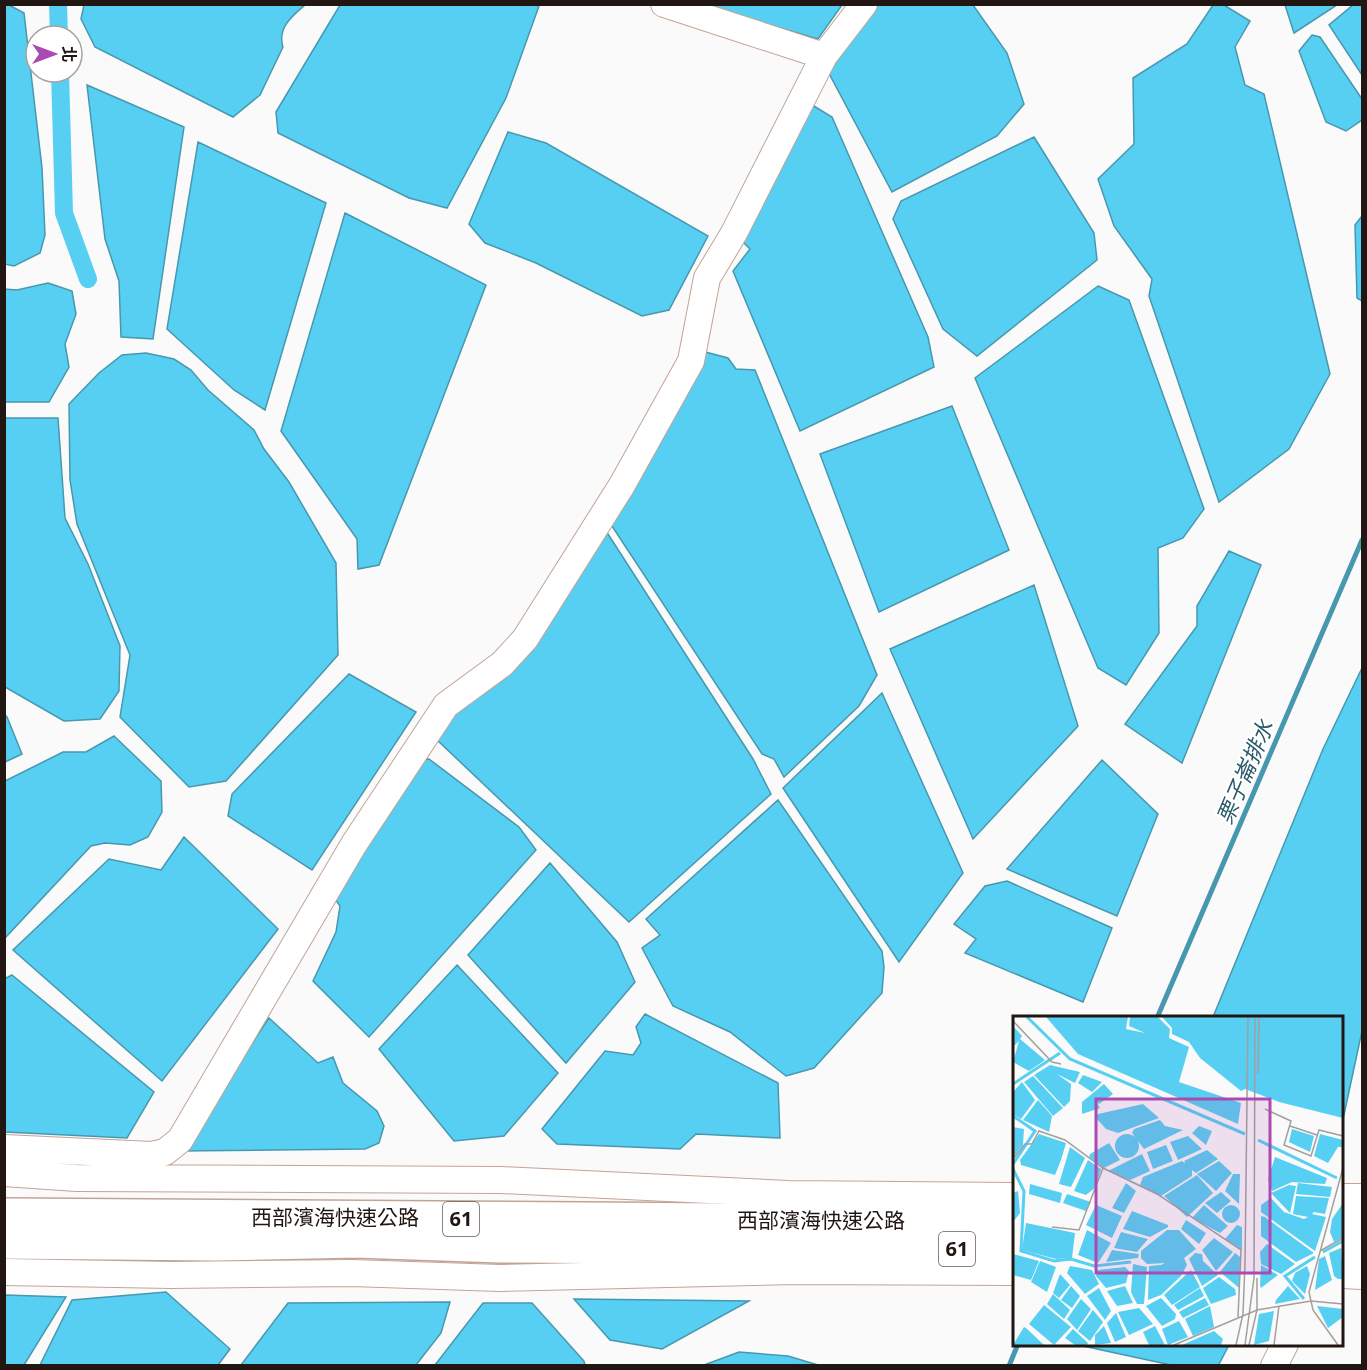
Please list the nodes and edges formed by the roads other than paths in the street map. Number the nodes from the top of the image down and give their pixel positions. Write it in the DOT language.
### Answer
graph roads {
  1 [pos="664,4"];
  2 [pos="864,4"];
  3 [pos="824,56"];
  4 [pos="4,1148"];
  5 [pos="4,1173"];
  6 [pos="1013,1196"];
  7 [pos="1343,1197"];
  8 [pos="1362,1197"];
  9 [pos="926,1208"];
  10 [pos="4,1215"];
  11 [pos="1013,1221"];
  12 [pos="1343,1223"];
  13 [pos="1362,1223"];
  14 [pos="4,1242"];
  15 [pos="1013,1249"];
  16 [pos="1343,1250"];
  17 [pos="1362,1250"];
  18 [pos="893,1260"];
  19 [pos="4,1272"];
  20 [pos="1013,1272"];
  21 [pos="1343,1275"];
  22 [pos="1362,1276"];
  23 [pos="1284,1346"];
  24 [pos="1274,1365"];
  1 -- 3 [label="street"];
  2 -- 3 [label="street"];
  3 -- 4 [label="street"];
  5 -- 9 [label="street"];
  6 -- 9 [label="street"];
  7 -- 8 [label="street"];
  9 -- 10 [label="highway, 西部濱海快速公路 / 61"];
  9 -- 11 [label="highway, 61"];
  12 -- 13 [label="highway"];
  14 -- 18 [label="highway, 西部濱海快速公路 / 61"];
  15 -- 18 [label="highway, 61"];
  16 -- 17 [label="highway"];
  18 -- 19 [label="street"];
  18 -- 20 [label="street"];
  21 -- 22 [label="street"];
  23 -- 24 [label="street"];
}
